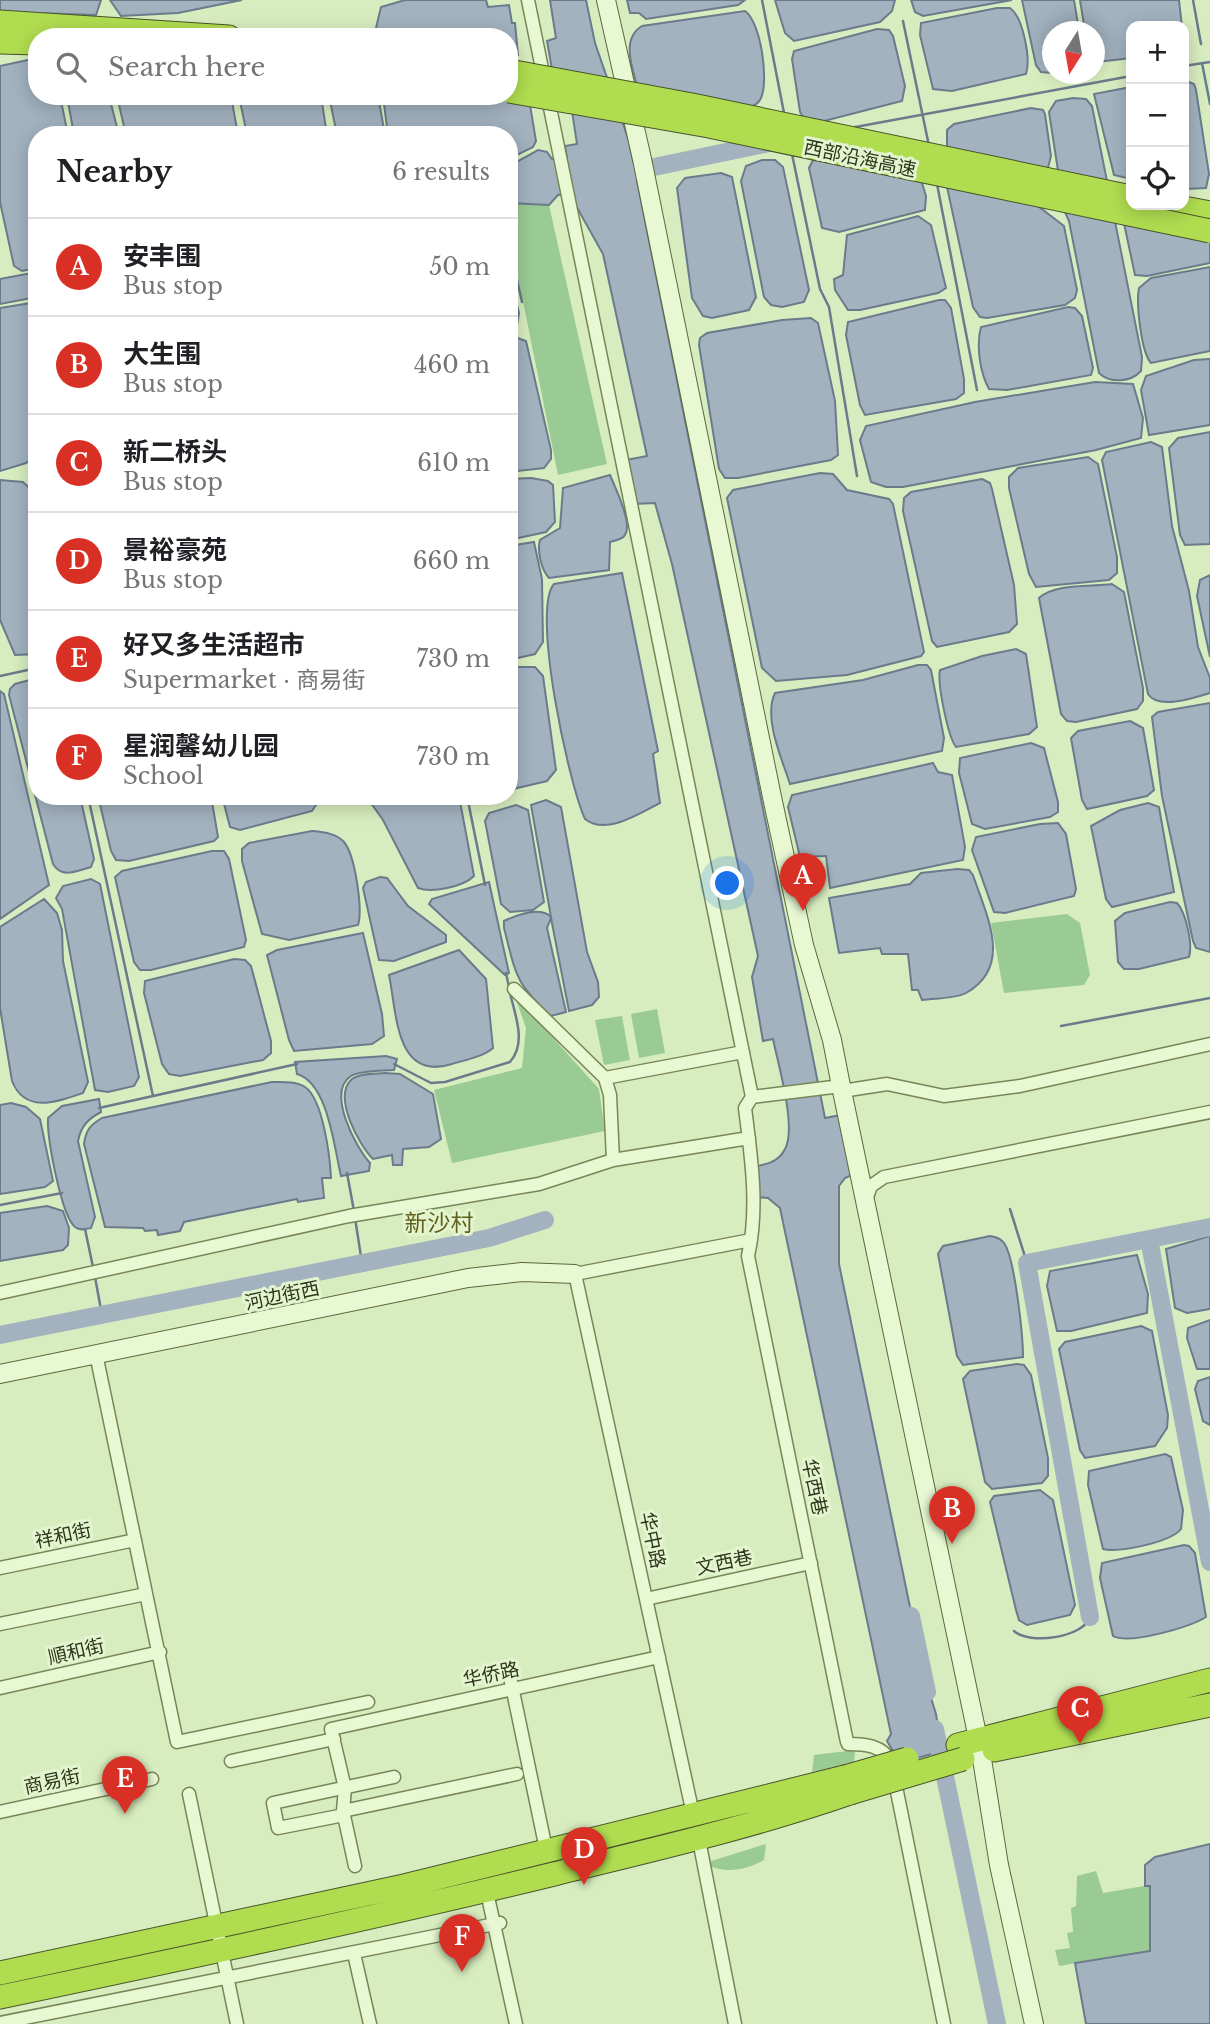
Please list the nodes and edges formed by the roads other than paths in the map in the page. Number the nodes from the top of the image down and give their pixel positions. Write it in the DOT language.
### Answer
graph roads {
  1 [pos="528,0"];
  2 [pos="606,0"];
  3 [pos="0,22"];
  4 [pos="92,28"];
  5 [pos="0,42"];
  6 [pos="28,43"];
  7 [pos="518,73"];
  8 [pos="518,92"];
  9 [pos="1126,196"];
  10 [pos="1189,210"];
  11 [pos="1210,214"];
  12 [pos="1210,231"];
  13 [pos="514,989"];
  14 [pos="1210,1044"];
  15 [pos="743,1052"];
  16 [pos="605,1078"];
  17 [pos="842,1088"];
  18 [pos="752,1097"];
  19 [pos="1210,1112"];
  20 [pos="749,1138"];
  21 [pos="613,1160"];
  22 [pos="866,1201"];
  23 [pos="751,1240"];
  24 [pos="575,1274"];
  25 [pos="0,1293"];
  26 [pos="96,1354"];
  27 [pos="0,1374"];
  28 [pos="135,1540"];
  29 [pos="811,1563"];
  30 [pos="0,1568"];
  31 [pos="146,1594"];
  32 [pos="646,1599"];
  33 [pos="0,1624"];
  34 [pos="160,1652"];
  35 [pos="659,1657"];
  36 [pos="510,1677"];
  37 [pos="1210,1680"];
  38 [pos="0,1688"];
  39 [pos="368,1702"];
  40 [pos="1210,1705"];
  41 [pos="332,1734"];
  42 [pos="970,1749"];
  43 [pos="231,1761"];
  44 [pos="517,1774"];
  45 [pos="394,1777"];
  46 [pos="152,1779"];
  47 [pos="848,1785"];
  48 [pos="345,1788"];
  49 [pos="188,1794"];
  50 [pos="0,1812"];
  51 [pos="343,1813"];
  52 [pos="696,1824"];
  53 [pos="548,1858"];
  54 [pos="355,1866"];
  55 [pos="485,1886"];
  56 [pos="500,1923"];
  57 [pos="355,1958"];
  58 [pos="0,1973"];
  59 [pos="0,1997"];
  60 [pos="0,2023"];
  61 [pos="237,2024"];
  62 [pos="370,2024"];
  63 [pos="516,2024"];
  64 [pos="735,2024"];
  65 [pos="944,2024"];
  66 [pos="1034,2024"];
  1 -- 15 [label="street, 华西巷"];
  2 -- 17 [label="street"];
  3 -- 4 [label="highway"];
  5 -- 6 [label="highway"];
  7 -- 9 [label="highway, 西部沿海高速, bridge"];
  8 -- 12 [label="highway, 西部沿海高速, bridge"];
  10 -- 11 [label="highway"];
  13 -- 16 [label="street"];
  14 -- 17 [label="street"];
  15 -- 16 [label="street"];
  15 -- 18 [label="street, 华西巷"];
  16 -- 21 [label="street"];
  17 -- 18 [label="street"];
  17 -- 22 [label="street"];
  18 -- 20 [label="street, 华西巷"];
  19 -- 22 [label="street"];
  20 -- 21 [label="street"];
  20 -- 23 [label="street, 华西巷"];
  21 -- 25 [label="street"];
  22 -- 42 [label="street"];
  23 -- 24 [label="street"];
  23 -- 29 [label="street, 华西巷"];
  24 -- 26 [label="street, 河边街西"];
  24 -- 32 [label="street, 华中路"];
  26 -- 27 [label="street, 河边街西"];
  26 -- 28 [label="street"];
  28 -- 30 [label="street, 祥和街"];
  28 -- 31 [label="street"];
  29 -- 32 [label="street, 文西巷"];
  29 -- 65 [label="street, 华西巷"];
  31 -- 33 [label="street"];
  31 -- 34 [label="street"];
  32 -- 35 [label="street, 华中路"];
  34 -- 38 [label="street, 順和街"];
  34 -- 39 [label="street"];
  35 -- 41 [label="street, 华侨路"];
  35 -- 52 [label="street, 华中路"];
  36 -- 53 [label="street"];
  37 -- 42 [label="highway"];
  40 -- 42 [label="highway"];
  41 -- 43 [label="street, 华侨路"];
  41 -- 48 [label="street"];
  42 -- 47 [label="highway, bridge"];
  42 -- 66 [label="street"];
  44 -- 51 [label="street"];
  45 -- 48 [label="street"];
  46 -- 50 [label="street, 商易街"];
  47 -- 52 [label="highway"];
  47 -- 59 [label="highway"];
  48 -- 51 [label="street"];
  48 -- 51 [label="street"];
  49 -- 61 [label="street"];
  51 -- 54 [label="street"];
  52 -- 58 [label="highway"];
  52 -- 64 [label="street, 华中路"];
  55 -- 63 [label="street"];
  56 -- 60 [label="street"];
  57 -- 62 [label="street"];
}
